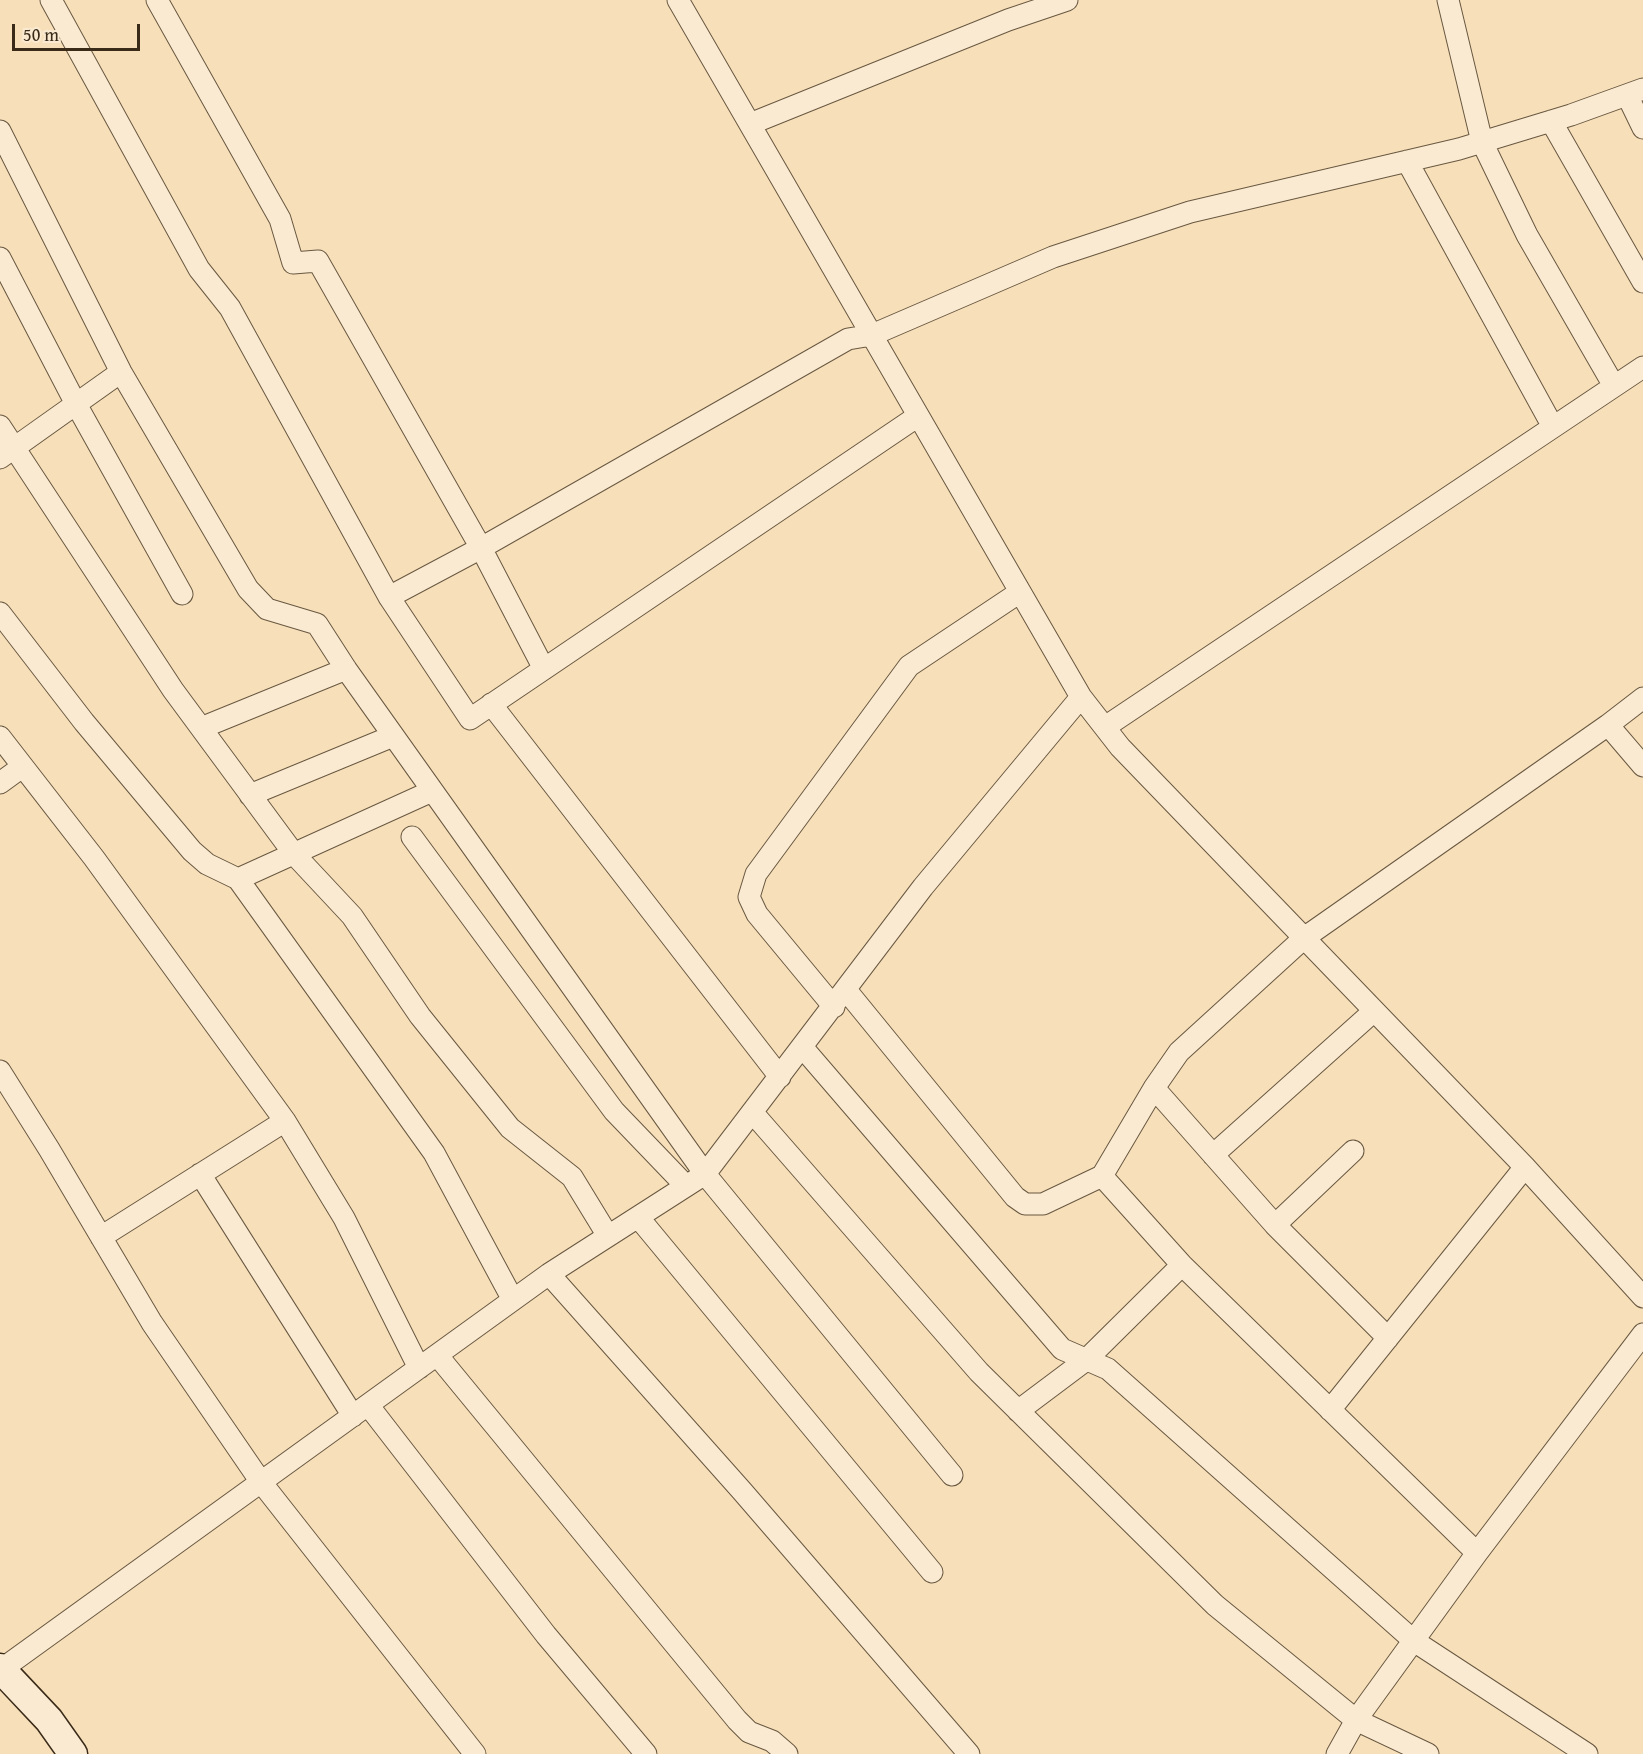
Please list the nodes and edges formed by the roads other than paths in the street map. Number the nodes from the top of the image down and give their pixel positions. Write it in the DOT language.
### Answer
graph roads {
  1 [pos="51,0"];
  2 [pos="158,0"];
  3 [pos="678,0"];
  4 [pos="1067,0"];
  5 [pos="1448,0"];
  6 [pos="1635,92"];
  7 [pos="1551,121"];
  8 [pos="750,124"];
  9 [pos="1643,128"];
  10 [pos="0,130"];
  11 [pos="1482,142"];
  12 [pos="1407,161"];
  13 [pos="0,258"];
  14 [pos="1643,282"];
  15 [pos="872,335"];
  16 [pos="121,372"];
  17 [pos="1640,375"];
  18 [pos="1614,386"];
  19 [pos="76,404"];
  20 [pos="918,416"];
  21 [pos="0,426"];
  22 [pos="1553,427"];
  23 [pos="7,453"];
  24 [pos="481,548"];
  25 [pos="1020,592"];
  26 [pos="182,594"];
  27 [pos="389,597"];
  28 [pos="0,613"];
  29 [pos="345,669"];
  30 [pos="544,669"];
  31 [pos="1081,697"];
  32 [pos="1643,698"];
  33 [pos="491,704"];
  34 [pos="1608,725"];
  35 [pos="1105,727"];
  36 [pos="201,728"];
  37 [pos="393,736"];
  38 [pos="0,737"];
  39 [pos="1643,766"];
  40 [pos="22,767"];
  41 [pos="0,783"];
  42 [pos="432,791"];
  43 [pos="250,795"];
  44 [pos="412,837"];
  45 [pos="294,854"];
  46 [pos="238,879"];
  47 [pos="1304,938"];
  48 [pos="846,990"];
  49 [pos="834,1006"];
  50 [pos="1374,1011"];
  51 [pos="803,1047"];
  52 [pos="0,1071"];
  53 [pos="780,1077"];
  54 [pos="1154,1088"];
  55 [pos="752,1112"];
  56 [pos="285,1121"];
  57 [pos="1353,1151"];
  58 [pos="1213,1155"];
  59 [pos="1525,1167"];
  60 [pos="200,1174"];
  61 [pos="705,1174"];
  62 [pos="1102,1176"];
  63 [pos="686,1186"];
  64 [pos="638,1217"];
  65 [pos="1275,1225"];
  66 [pos="608,1236"];
  67 [pos="101,1237"];
  68 [pos="1182,1265"];
  69 [pos="549,1275"];
  70 [pos="1643,1297"];
  71 [pos="513,1300"];
  72 [pos="1643,1334"];
  73 [pos="1388,1338"];
  74 [pos="437,1355"];
  75 [pos="1086,1360"];
  76 [pos="419,1368"];
  77 [pos="360,1410"];
  78 [pos="1330,1410"];
  79 [pos="1018,1411"];
  80 [pos="952,1475"];
  81 [pos="261,1482"];
  82 [pos="1477,1553"];
  83 [pos="932,1572"];
  84 [pos="1414,1641"];
  85 [pos="1,1669"];
  86 [pos="1356,1720"];
  87 [pos="73,1754"];
  88 [pos="475,1754"];
  89 [pos="646,1754"];
  90 [pos="787,1754"];
  91 [pos="969,1754"];
  92 [pos="1337,1754"];
  93 [pos="1428,1754"];
  94 [pos="1587,1754"];
  1 -- 27 [label="street"];
  2 -- 24 [label="street"];
  3 -- 8 [label="street"];
  4 -- 8 [label="street"];
  5 -- 11 [label="street"];
  6 -- 7 [label="street"];
  6 -- 9 [label="street"];
  7 -- 11 [label="street"];
  7 -- 14 [label="street"];
  8 -- 15 [label="street"];
  10 -- 16 [label="street"];
  11 -- 12 [label="street"];
  11 -- 18 [label="street"];
  12 -- 15 [label="street"];
  12 -- 22 [label="street"];
  13 -- 19 [label="street"];
  15 -- 20 [label="street"];
  15 -- 24 [label="street"];
  16 -- 19 [label="street"];
  16 -- 29 [label="street"];
  17 -- 18 [label="street"];
  18 -- 22 [label="street"];
  19 -- 23 [label="street"];
  19 -- 26 [label="street"];
  20 -- 25 [label="street"];
  20 -- 30 [label="street"];
  21 -- 23 [label="street"];
  22 -- 35 [label="street"];
  23 -- 36 [label="street"];
  24 -- 27 [label="street"];
  24 -- 30 [label="street"];
  25 -- 31 [label="street"];
  25 -- 49 [label="street"];
  27 -- 33 [label="street"];
  28 -- 46 [label="street"];
  29 -- 36 [label="street"];
  29 -- 37 [label="street"];
  30 -- 33 [label="street"];
  31 -- 35 [label="street"];
  31 -- 48 [label="street"];
  32 -- 34 [label="street"];
  33 -- 53 [label="street"];
  34 -- 39 [label="street"];
  34 -- 47 [label="street"];
  35 -- 47 [label="street"];
  36 -- 43 [label="street"];
  37 -- 42 [label="street"];
  37 -- 43 [label="street"];
  38 -- 40 [label="street"];
  40 -- 41 [label="street"];
  40 -- 56 [label="street"];
  42 -- 45 [label="street"];
  42 -- 61 [label="street"];
  43 -- 45 [label="street"];
  44 -- 63 [label="street"];
  45 -- 46 [label="street"];
  45 -- 66 [label="street"];
  46 -- 71 [label="street"];
  47 -- 50 [label="street"];
  47 -- 54 [label="street"];
  48 -- 49 [label="street"];
  48 -- 62 [label="street"];
  49 -- 51 [label="street"];
  50 -- 58 [label="street"];
  50 -- 59 [label="street"];
  51 -- 53 [label="street"];
  51 -- 75 [label="street"];
  52 -- 67 [label="street"];
  53 -- 55 [label="street"];
  54 -- 58 [label="street"];
  54 -- 62 [label="street"];
  55 -- 61 [label="street"];
  55 -- 79 [label="street"];
  56 -- 60 [label="street"];
  56 -- 76 [label="street"];
  57 -- 65 [label="street"];
  58 -- 65 [label="street"];
  59 -- 70 [label="street"];
  59 -- 73 [label="street"];
  60 -- 67 [label="street"];
  60 -- 77 [label="street"];
  61 -- 63 [label="street"];
  61 -- 80 [label="street"];
  62 -- 68 [label="street"];
  63 -- 64 [label="street"];
  64 -- 66 [label="street"];
  64 -- 83 [label="street"];
  65 -- 73 [label="street"];
  66 -- 69 [label="street"];
  67 -- 81 [label="street"];
  68 -- 75 [label="street"];
  68 -- 78 [label="street"];
  69 -- 71 [label="street"];
  69 -- 91 [label="street"];
  71 -- 74 [label="street"];
  72 -- 82 [label="street"];
  73 -- 78 [label="street"];
  74 -- 76 [label="street"];
  74 -- 90 [label="street"];
  75 -- 79 [label="street"];
  75 -- 84 [label="street"];
  76 -- 77 [label="street"];
  77 -- 81 [label="street"];
  77 -- 89 [label="street"];
  78 -- 82 [label="street"];
  79 -- 86 [label="street"];
  81 -- 85 [label="street"];
  81 -- 88 [label="street"];
  82 -- 84 [label="street"];
  84 -- 86 [label="street"];
  84 -- 94 [label="street"];
  85 -- 87 [label="street"];
  86 -- 92 [label="street"];
  86 -- 93 [label="street"];
}
